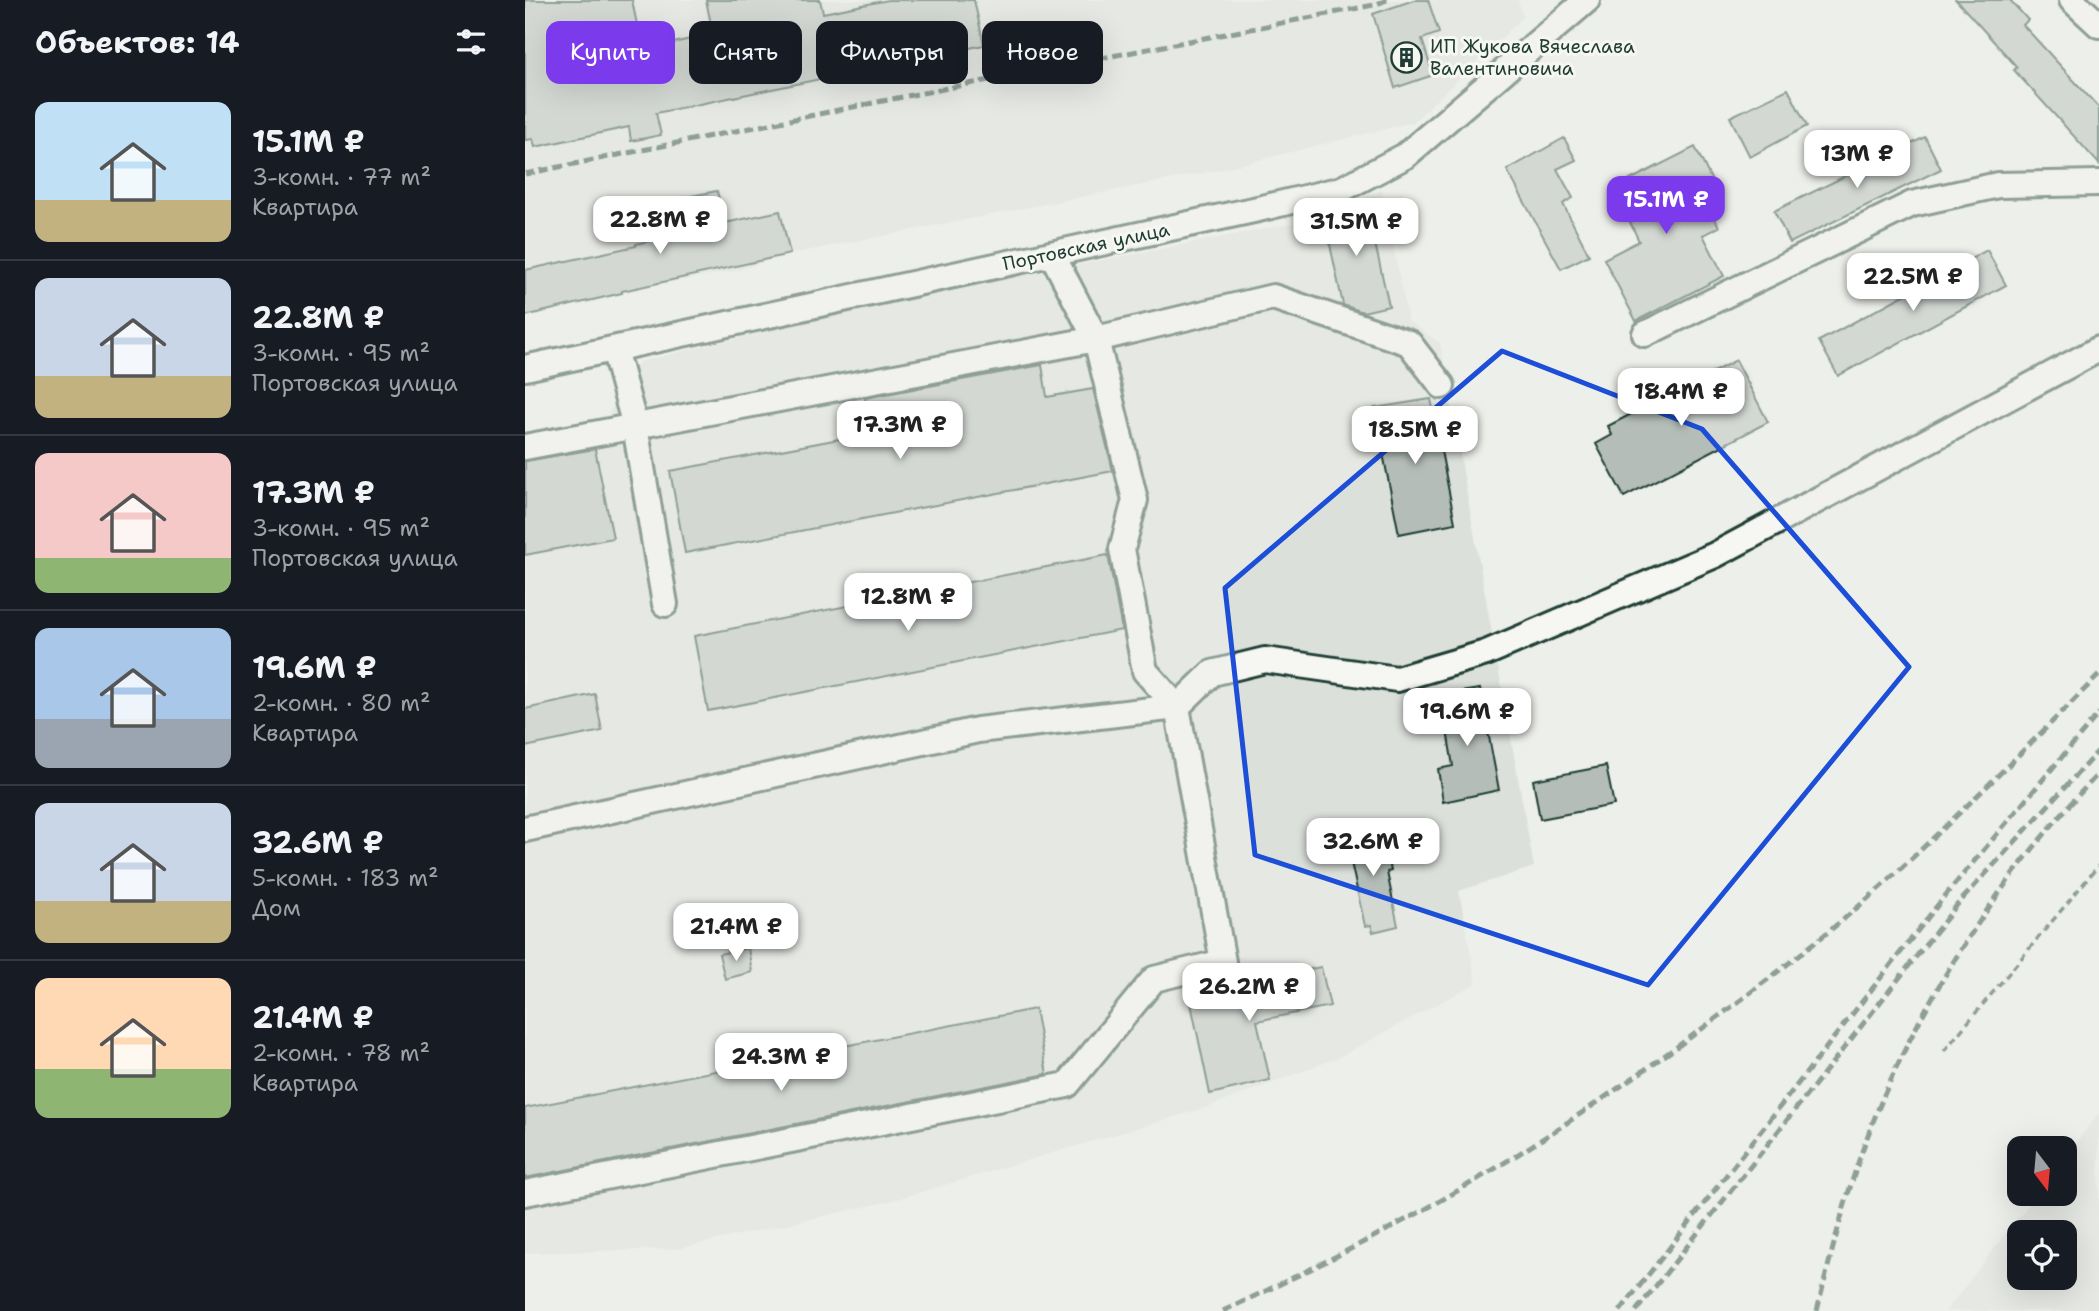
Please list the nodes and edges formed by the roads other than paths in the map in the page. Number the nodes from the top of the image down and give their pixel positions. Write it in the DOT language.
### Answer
graph roads {
  1 [pos="1587,0"];
  2 [pos="2072,0"];
  3 [pos="2099,25"];
  4 [pos="2099,183"];
  5 [pos="1052,254"];
  6 [pos="1645,334"];
  7 [pos="1096,339"];
  8 [pos="614,349"];
  9 [pos="2099,349"];
  10 [pos="525,369"];
  11 [pos="1442,386"];
  12 [pos="635,426"];
  13 [pos="525,447"];
  14 [pos="666,604"];
  15 [pos="1177,707"];
  16 [pos="525,829"];
  17 [pos="525,1193"];
  1 -- 5 [label="street, Портовская улица"];
  2 -- 3 [label="street"];
  4 -- 6 [label="street"];
  5 -- 7 [label="street"];
  5 -- 8 [label="street, Портовская улица"];
  7 -- 11 [label="street"];
  7 -- 12 [label="street"];
  7 -- 15 [label="street"];
  8 -- 10 [label="street, Портовская улица"];
  8 -- 12 [label="street"];
  9 -- 15 [label="street"];
  12 -- 13 [label="street"];
  12 -- 14 [label="street"];
  15 -- 16 [label="street"];
  15 -- 17 [label="street"];
}
